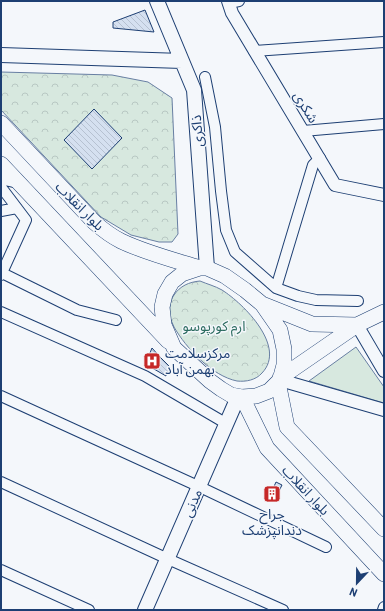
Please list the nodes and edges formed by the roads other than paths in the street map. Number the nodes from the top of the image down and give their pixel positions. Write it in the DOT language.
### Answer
graph roads {
  1 [pos="157,1"];
  2 [pos="232,2"];
  3 [pos="384,42"];
  4 [pos="254,51"];
  5 [pos="1,55"];
  6 [pos="182,61"];
  7 [pos="205,77"];
  8 [pos="1,123"];
  9 [pos="384,124"];
  10 [pos="303,132"];
  11 [pos="320,158"];
  12 [pos="1,164"];
  13 [pos="1,179"];
  14 [pos="19,183"];
  15 [pos="1,186"];
  16 [pos="384,195"];
  17 [pos="17,208"];
  18 [pos="1,211"];
  19 [pos="204,268"];
  20 [pos="1,274"];
  21 [pos="276,288"];
  22 [pos="358,301"];
  23 [pos="262,304"];
  24 [pos="1,312"];
  25 [pos="384,312"];
  26 [pos="116,320"];
  27 [pos="357,325"];
  28 [pos="174,348"];
  29 [pos="384,371"];
  30 [pos="279,380"];
  31 [pos="1,396"];
  32 [pos="240,397"];
  33 [pos="384,410"];
  34 [pos="227,424"];
  35 [pos="1,482"];
  36 [pos="200,487"];
  37 [pos="384,529"];
  38 [pos="326,547"];
  39 [pos="168,559"];
  40 [pos="1,570"];
  41 [pos="384,574"];
  42 [pos="89,610"];
  43 [pos="145,610"];
  44 [pos="283,610"];
  1 -- 6 [label="main road, ذاکری"];
  2 -- 4 [label="street, شکری"];
  3 -- 4 [label="street"];
  4 -- 10 [label="street, شکری"];
  5 -- 6 [label="main road"];
  6 -- 19 [label="main road, ذاکری"];
  7 -- 21 [label="street"];
  8 -- 19 [label="main road, بلوار انقلاب"];
  9 -- 10 [label="street"];
  10 -- 11 [label="street, شکری"];
  11 -- 16 [label="street, شکری"];
  11 -- 21 [label="street"];
  12 -- 14 [label="main road, بلوار انقلاب"];
  13 -- 14 [label="street"];
  14 -- 28 [label="main road, بلوار انقلاب"];
  15 -- 17 [label="street"];
  17 -- 18 [label="street"];
  17 -- 20 [label="street"];
  19 -- 23 [label="main road"];
  19 -- 28 [label="main road"];
  20 -- 26 [label="street"];
  21 -- 22 [label="street"];
  23 -- 27 [label="main road"];
  23 -- 30 [label="main road"];
  24 -- 34 [label="street"];
  25 -- 27 [label="main road"];
  27 -- 29 [label="street"];
  27 -- 30 [label="main road"];
  28 -- 32 [label="main road"];
  30 -- 32 [label="main road"];
  30 -- 33 [label="street"];
  30 -- 37 [label="main road"];
  31 -- 36 [label="street"];
  32 -- 34 [label="main road, مدنی"];
  32 -- 41 [label="main road, بلوار انقلاب"];
  34 -- 36 [label="main road, مدنی"];
  35 -- 39 [label="street"];
  36 -- 38 [label="street"];
  36 -- 39 [label="main road, مدنی"];
  39 -- 43 [label="main road, مدنی"];
  39 -- 44 [label="street"];
  40 -- 42 [label="street"];
}
